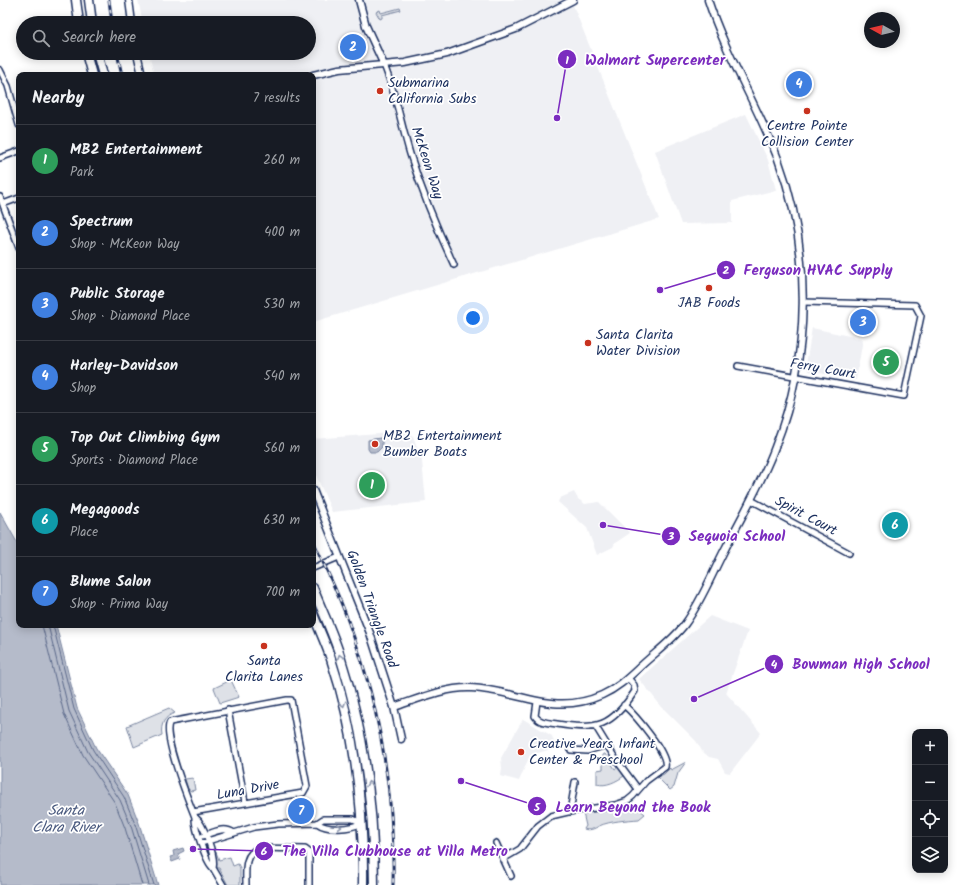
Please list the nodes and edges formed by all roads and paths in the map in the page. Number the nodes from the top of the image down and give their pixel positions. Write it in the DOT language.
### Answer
graph roads {
  1 [pos="76,0"];
  2 [pos="89,0"];
  3 [pos="129,0"];
  4 [pos="359,0"];
  5 [pos="573,0"];
  6 [pos="708,0"];
  7 [pos="78,16"];
  8 [pos="91,16"];
  9 [pos="131,16"];
  10 [pos="88,60"];
  11 [pos="98,60"];
  12 [pos="139,60"];
  13 [pos="384,66"];
  14 [pos="0,70"];
  15 [pos="91,72"];
  16 [pos="101,72"];
  17 [pos="141,72"];
  18 [pos="316,74"];
  19 [pos="16,114"];
  20 [pos="16,152"];
  21 [pos="0,158"];
  22 [pos="0,197"];
  23 [pos="16,199"];
  24 [pos="3,204"];
  25 [pos="16,240"];
  26 [pos="454,265"];
  27 [pos="803,302"];
  28 [pos="738,366"];
  29 [pos="796,376"];
  30 [pos="316,498"];
  31 [pos="751,500"];
  32 [pos="849,553"];
  33 [pos="339,557"];
  34 [pos="316,567"];
  35 [pos="316,596"];
  36 [pos="316,621"];
  37 [pos="628,678"];
  38 [pos="536,702"];
  39 [pos="624,705"];
  40 [pos="394,706"];
  41 [pos="228,710"];
  42 [pos="596,727"];
  43 [pos="401,739"];
  44 [pos="607,745"];
  45 [pos="571,750"];
  46 [pos="575,782"];
  47 [pos="638,789"];
  48 [pos="245,802"];
  49 [pos="570,812"];
  50 [pos="194,814"];
  51 [pos="317,823"];
  52 [pos="362,823"];
  53 [pos="372,823"];
  54 [pos="234,833"];
  55 [pos="205,835"];
  56 [pos="199,837"];
  57 [pos="208,841"];
  58 [pos="496,843"];
  59 [pos="201,844"];
  60 [pos="503,859"];
  61 [pos="213,868"];
  62 [pos="511,876"];
  63 [pos="223,885"];
  64 [pos="246,885"];
  65 [pos="310,885"];
  66 [pos="363,885"];
  67 [pos="374,885"];
  1 -- 7 [label="main road"];
  2 -- 8 [label="main road"];
  3 -- 9 [label="street"];
  4 -- 13 [label="street, McKeon Way"];
  5 -- 13 [label="street"];
  6 -- 27 [label="street"];
  10 -- 15 [label="main road"];
  11 -- 16 [label="main road"];
  12 -- 17 [label="street"];
  13 -- 18 [label="street"];
  13 -- 26 [label="street, McKeon Way"];
  14 -- 19 [label="street"];
  20 -- 21 [label="street"];
  22 -- 24 [label="street"];
  23 -- 24 [label="street"];
  24 -- 25 [label="street"];
  27 -- 29 [label="street"];
  27 -- 29 [label="street, Ferry Court"];
  28 -- 29 [label="street, Ferry Court"];
  29 -- 31 [label="street"];
  30 -- 33 [label="street, Golden Triangle Road"];
  31 -- 32 [label="street, Spirit Court"];
  31 -- 37 [label="street"];
  33 -- 34 [label="street"];
  33 -- 40 [label="street, Golden Triangle Road"];
  53 -- 35 [label="main road, one-way"];
  36 -- 52 [label="main road, one-way"];
  37 -- 38 [label="street"];
  37 -- 39 [label="street"];
  38 -- 40 [label="street"];
  38 -- 42 [label="street"];
  39 -- 42 [label="street"];
  39 -- 47 [label="street"];
  40 -- 43 [label="street, Golden Triangle Road"];
  41 -- 48 [label="street"];
  41 -- 48 [label="street, Luna Drive"];
  41 -- 50 [label="street"];
  42 -- 44 [label="street"];
  44 -- 45 [label="street"];
  44 -- 47 [label="street"];
  46 -- 49 [label="street"];
  47 -- 49 [label="street"];
  48 -- 50 [label="street, Luna Drive"];
  49 -- 60 [label="street"];
  50 -- 55 [label="street"];
  50 -- 56 [label="street"];
  51 -- 52 [label="street"];
  51 -- 52 [label="street, one-way"];
  51 -- 54 [label="street"];
  52 -- 53 [label="main road"];
  52 -- 66 [label="main road"];
  53 -- 67 [label="main road"];
  54 -- 55 [label="street"];
  54 -- 57 [label="street"];
  55 -- 56 [label="street"];
  55 -- 57 [label="street"];
  56 -- 59 [label="street"];
  57 -- 59 [label="street"];
  57 -- 61 [label="street"];
  58 -- 60 [label="street"];
  59 -- 61 [label="street"];
  60 -- 62 [label="street"];
  61 -- 63 [label="street"];
  64 -- 65 [label="street"];
}
